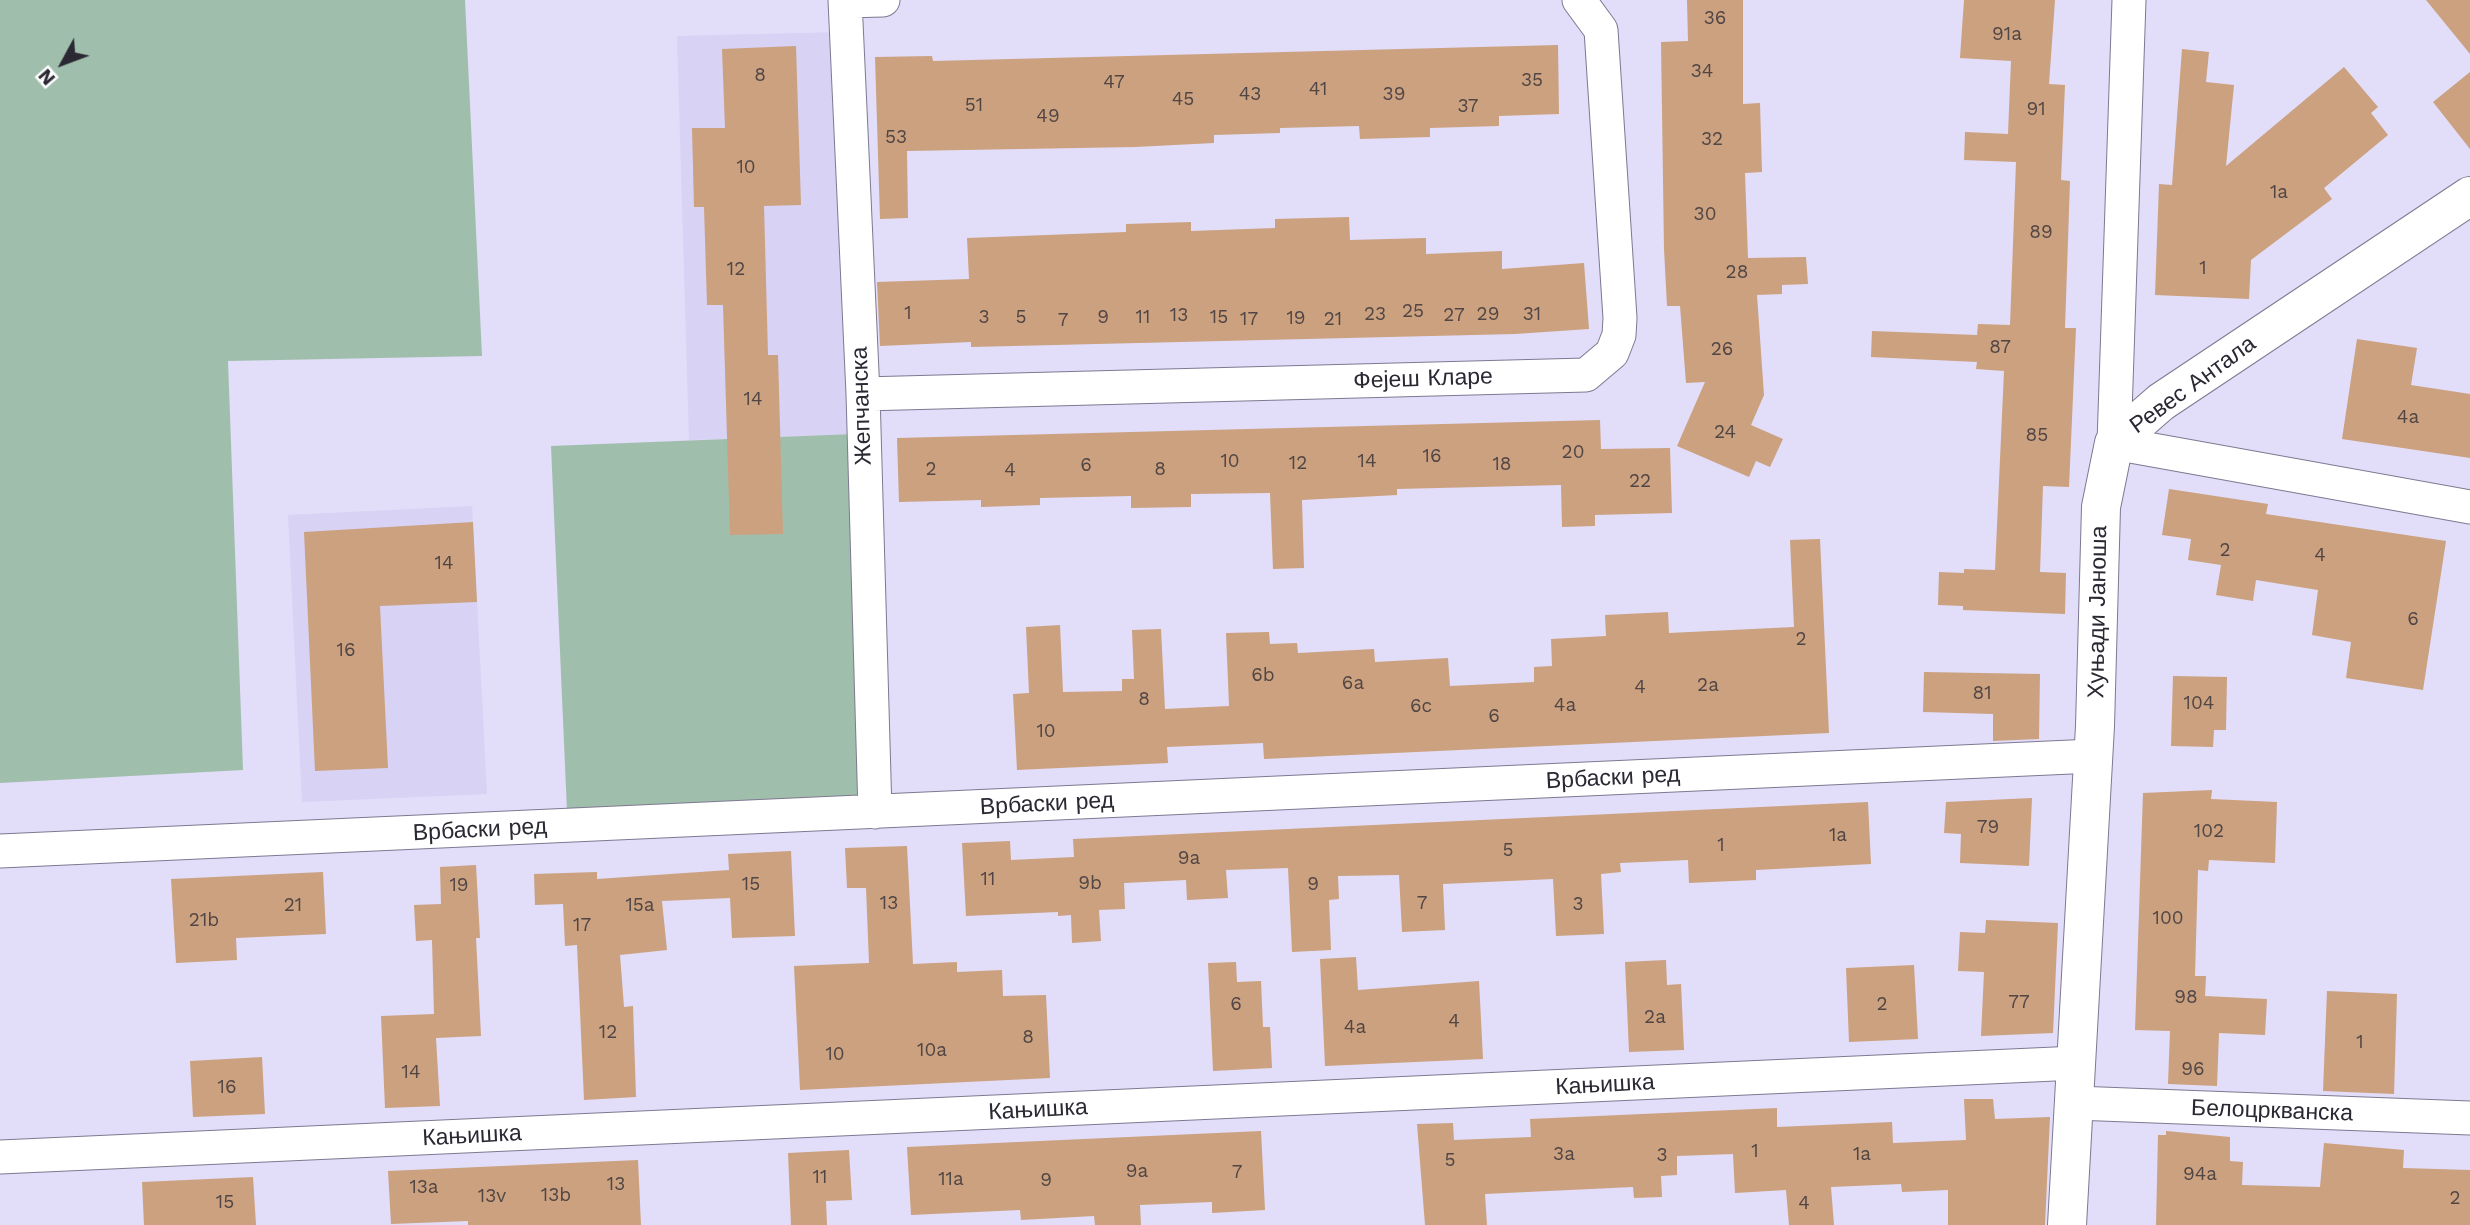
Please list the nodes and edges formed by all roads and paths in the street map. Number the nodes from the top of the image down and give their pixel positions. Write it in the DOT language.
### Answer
graph roads {
  1 [pos="845,0"];
  2 [pos="883,0"];
  3 [pos="1579,0"];
  4 [pos="2129,0"];
  5 [pos="2470,196"];
  6 [pos="863,394"];
  7 [pos="2114,443"];
  8 [pos="2470,507"];
  9 [pos="2093,756"];
  10 [pos="874,812"];
  11 [pos="0,851"];
  12 [pos="2077,1063"];
  13 [pos="2075,1103"];
  14 [pos="2470,1118"];
  15 [pos="0,1157"];
  16 [pos="2067,1225"];
  1 -- 2 [label="street"];
  1 -- 6 [label="street, Жепчанска"];
  3 -- 6 [label="street, Фејеш Кларе"];
  4 -- 7 [label="street, Хуњади Јаноша"];
  5 -- 7 [label="street, Ревес Антала"];
  6 -- 10 [label="street, Жепчанска"];
  7 -- 8 [label="street, Ревес Антала"];
  7 -- 9 [label="street, Хуњади Јаноша"];
  9 -- 10 [label="street, Врбаски ред"];
  9 -- 12 [label="street, Хуњади Јаноша"];
  10 -- 11 [label="street, Врбаски ред"];
  12 -- 13 [label="street, Хуњади Јаноша"];
  12 -- 15 [label="street, Кањишка"];
  13 -- 14 [label="street, Белоцркванска"];
  13 -- 16 [label="street, Хуњади Јаноша"];
}
